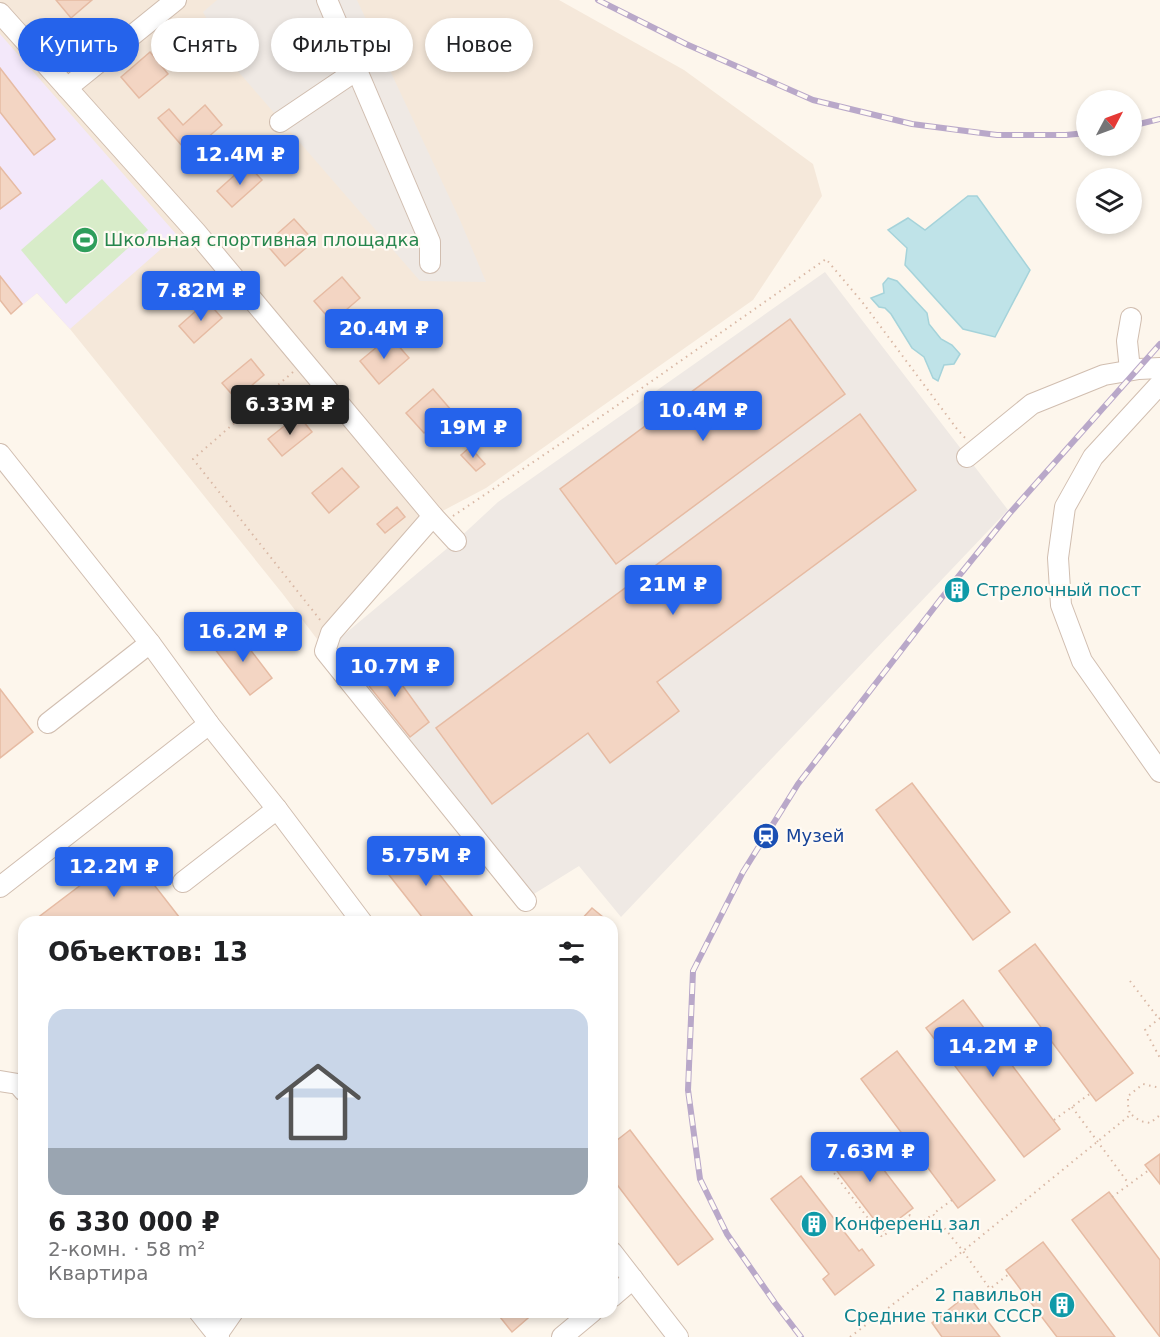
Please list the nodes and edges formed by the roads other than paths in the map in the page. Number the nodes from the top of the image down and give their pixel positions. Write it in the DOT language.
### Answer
graph roads {
  1 [pos="176,0"];
  2 [pos="327,0"];
  3 [pos="0,13"];
  4 [pos="335,18"];
  5 [pos="354,72"];
  6 [pos="358,72"];
  7 [pos="67,88"];
  8 [pos="280,122"];
  9 [pos="430,263"];
  10 [pos="1131,318"];
  11 [pos="1160,368"];
  12 [pos="1130,370"];
  13 [pos="1160,384"];
  14 [pos="972,453"];
  15 [pos="0,454"];
  16 [pos="437,520"];
  17 [pos="456,541"];
  18 [pos="150,643"];
  19 [pos="48,723"];
  20 [pos="209,724"];
  21 [pos="1160,772"];
  22 [pos="277,809"];
  23 [pos="183,882"];
  24 [pos="0,887"];
  25 [pos="526,900"];
  26 [pos="357,916"];
  27 [pos="0,1082"];
  28 [pos="18,1084"];
  29 [pos="618,1260"];
  30 [pos="633,1279"];
  31 [pos="618,1292"];
  32 [pos="204,1318"];
  33 [pos="229,1318"];
  34 [pos="585,1318"];
  35 [pos="218,1336"];
  36 [pos="562,1337"];
  37 [pos="678,1337"];
  1 -- 7 [label="street"];
  2 -- 4 [label="street"];
  3 -- 7 [label="street"];
  5 -- 8 [label="street"];
  6 -- 9 [label="street"];
  7 -- 16 [label="street"];
  10 -- 12 [label="street"];
  11 -- 12 [label="street"];
  12 -- 14 [label="street"];
  13 -- 21 [label="street"];
  15 -- 18 [label="street"];
  16 -- 17 [label="street"];
  16 -- 25 [label="street"];
  18 -- 19 [label="street"];
  18 -- 20 [label="street"];
  20 -- 22 [label="street"];
  20 -- 24 [label="street"];
  22 -- 23 [label="street"];
  22 -- 26 [label="street"];
  27 -- 28 [label="street"];
  29 -- 30 [label="street"];
  30 -- 31 [label="street"];
  30 -- 37 [label="street"];
  32 -- 35 [label="street"];
  33 -- 35 [label="street"];
  34 -- 36 [label="street"];
}
